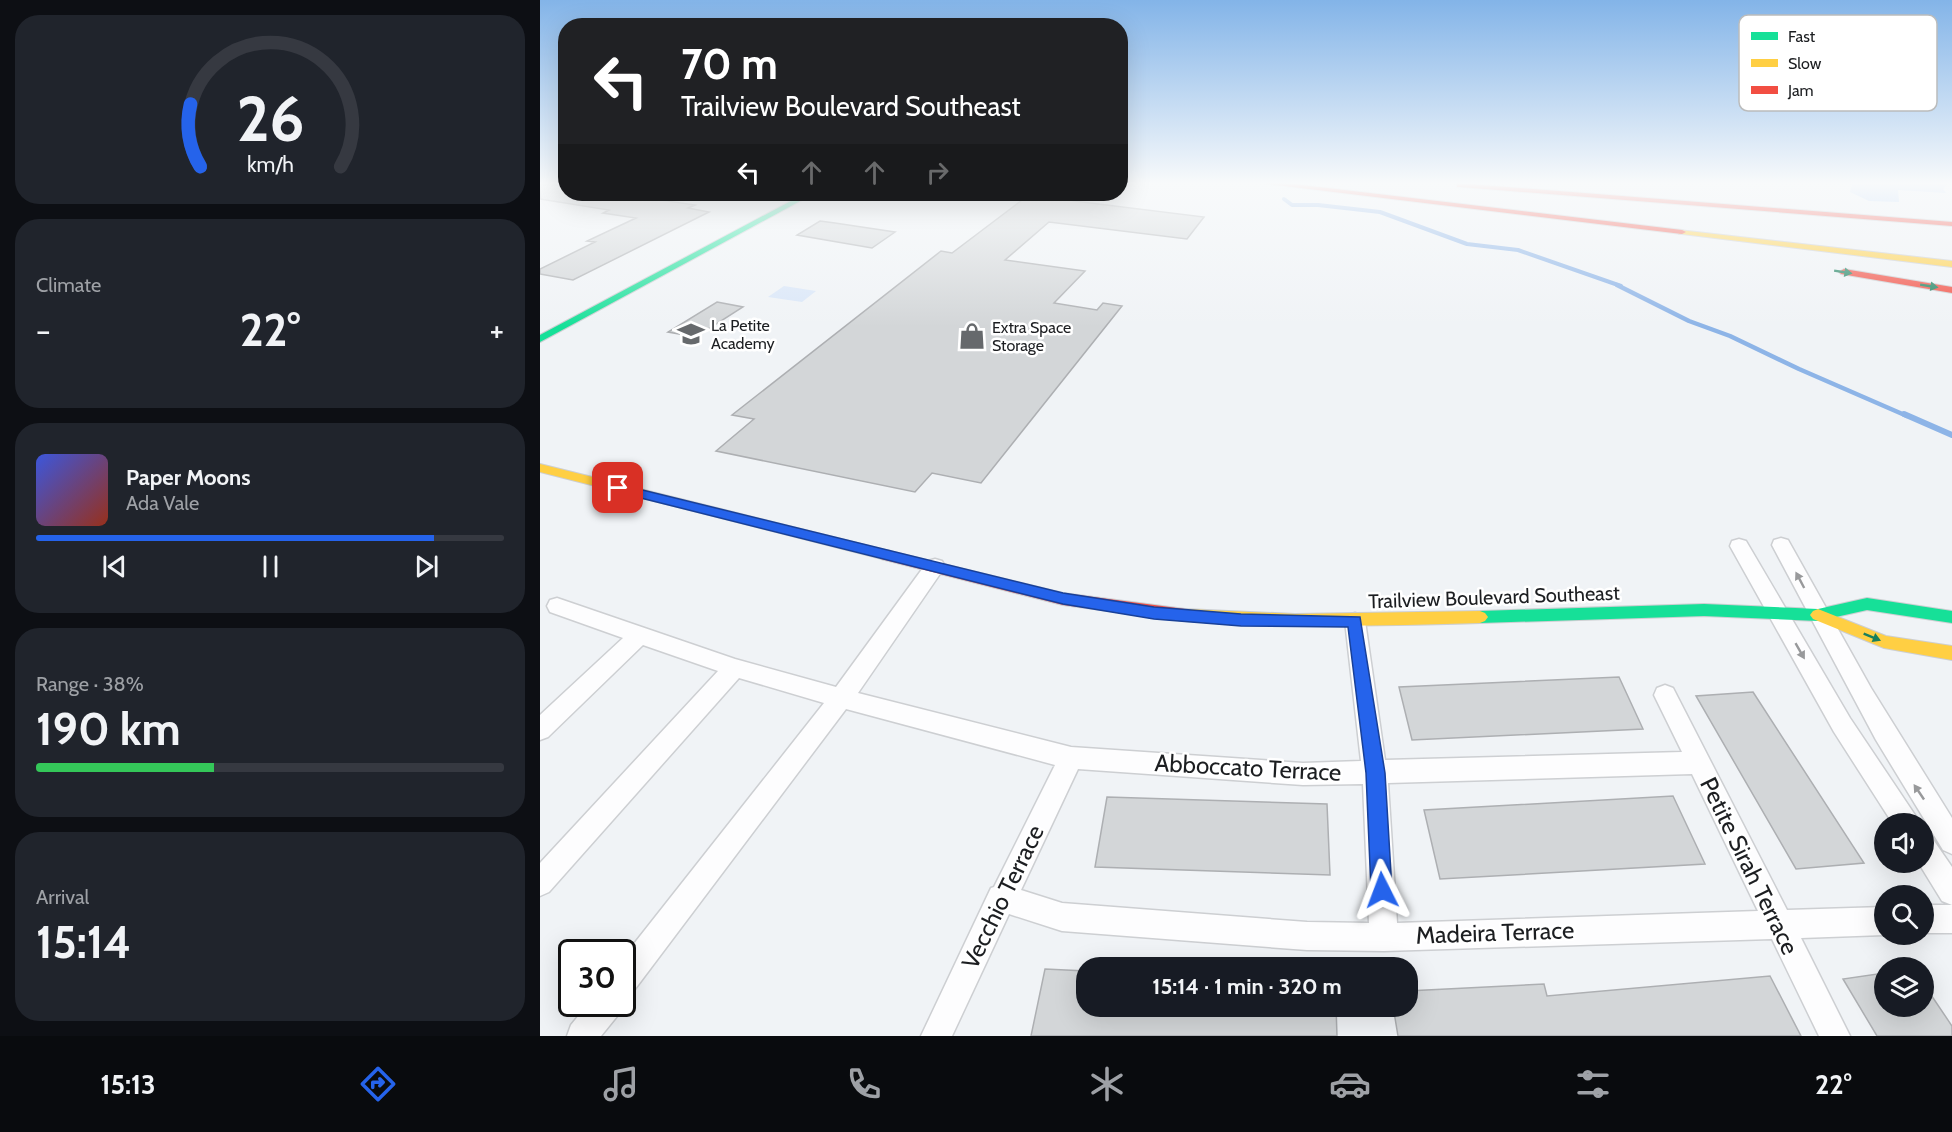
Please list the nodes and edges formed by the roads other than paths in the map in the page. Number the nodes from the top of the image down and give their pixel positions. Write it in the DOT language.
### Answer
graph roads {
  1 [pos="742,230"];
  2 [pos="1593,230"];
  3 [pos="1669,230"];
  4 [pos="1703,249"];
  5 [pos="1952,264"];
  6 [pos="1830,270"];
  7 [pos="1952,290"];
  8 [pos="540,339"];
  9 [pos="540,468"];
  10 [pos="1781,545"];
  11 [pos="1739,546"];
  12 [pos="935,566"];
  13 [pos="557,606"];
  14 [pos="1778,613"];
  15 [pos="1818,615"];
  16 [pos="1952,617"];
  17 [pos="1355,621"];
  18 [pos="640,635"];
  19 [pos="1952,652"];
  20 [pos="735,668"];
  21 [pos="1665,695"];
  22 [pos="841,698"];
  23 [pos="540,729"];
  24 [pos="1071,758"];
  25 [pos="1698,763"];
  26 [pos="1376,773"];
  27 [pos="1901,813"];
  28 [pos="1952,841"];
  29 [pos="1934,864"];
  30 [pos="540,883"];
  31 [pos="1952,891"];
  32 [pos="1001,898"];
  33 [pos="1952,919"];
  34 [pos="1934,920"];
  35 [pos="1874,921"];
  36 [pos="1777,924"];
  37 [pos="1384,937"];
  38 [pos="636,965"];
  39 [pos="597,1017"];
  40 [pos="582,1036"];
  41 [pos="936,1036"];
  42 [pos="1835,1036"];
  1 -- 8 [label="main road"];
  2 -- 4 [label="main road"];
  3 -- 5 [label="main road"];
  6 -- 7 [label="main road, one-way"];
  9 -- 12 [label="main road, Trailview Boulevard Southeast"];
  15 -- 10 [label="street, one-way"];
  11 -- 14 [label="street"];
  12 -- 17 [label="main road, Trailview Boulevard Southeast"];
  12 -- 22 [label="street"];
  13 -- 18 [label="street, Abboccato Terrace"];
  14 -- 15 [label="main road, Trailview Boulevard Southeast"];
  14 -- 17 [label="main road, Trailview Boulevard Southeast"];
  14 -- 27 [label="street, one-way"];
  15 -- 16 [label="main road, Trailview Boulevard Southeast"];
  15 -- 19 [label="main road, Trailview Boulevard Southeast, one-way"];
  28 -- 15 [label="street, one-way"];
  17 -- 26 [label="street"];
  18 -- 20 [label="street, Abboccato Terrace"];
  18 -- 23 [label="street"];
  20 -- 22 [label="street, Abboccato Terrace"];
  20 -- 30 [label="street"];
  21 -- 25 [label="street, Petite Sirah Terrace"];
  22 -- 24 [label="street, Abboccato Terrace"];
  22 -- 38 [label="street"];
  24 -- 26 [label="street, Abboccato Terrace"];
  24 -- 32 [label="street, Vecchio Terrace"];
  25 -- 26 [label="street, Abboccato Terrace"];
  25 -- 36 [label="street, Petite Sirah Terrace"];
  26 -- 37 [label="street"];
  29 -- 31 [label="street"];
  32 -- 37 [label="street, Madeira Terrace"];
  32 -- 41 [label="street, Vecchio Terrace"];
  33 -- 34 [label="street"];
  35 -- 36 [label="street, Madeira Terrace"];
  36 -- 37 [label="street, Madeira Terrace"];
  36 -- 42 [label="street, Petite Sirah Terrace"];
  39 -- 40 [label="street"];
}
